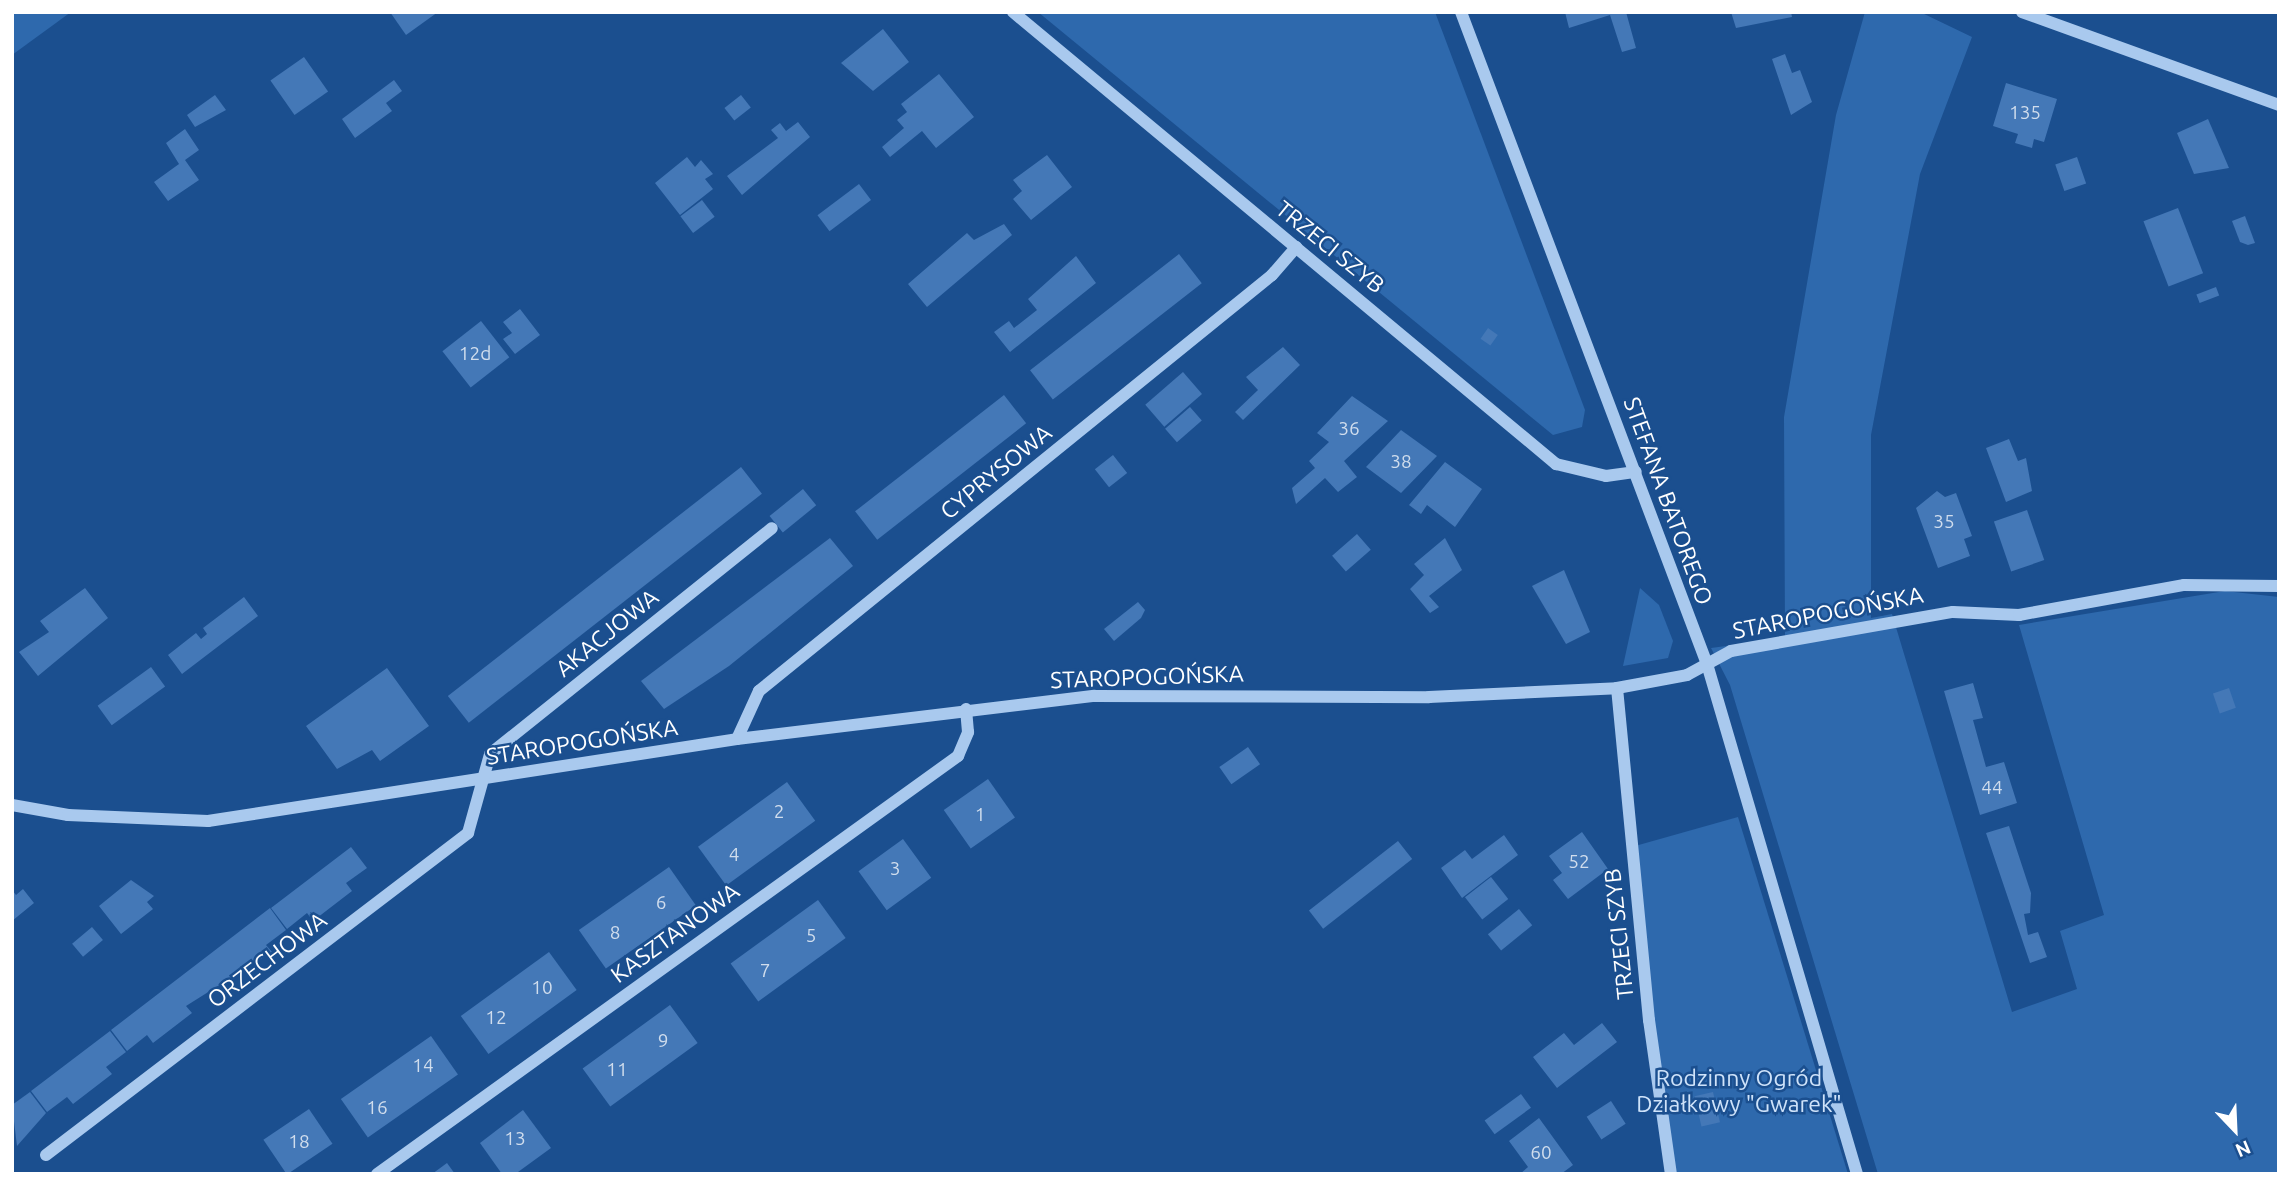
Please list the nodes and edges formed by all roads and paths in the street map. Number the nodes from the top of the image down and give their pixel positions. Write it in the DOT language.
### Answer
graph roads {
  1 [pos="1013,12"];
  2 [pos="1461,12"];
  3 [pos="2022,12"];
  4 [pos="2279,105"];
  5 [pos="1296,247"];
  6 [pos="1636,471"];
  7 [pos="772,528"];
  8 [pos="2279,586"];
  9 [pos="1706,664"];
  10 [pos="1617,688"];
  11 [pos="966,709"];
  12 [pos="737,739"];
  13 [pos="481,778"];
  14 [pos="12,805"];
  15 [pos="47,1155"];
  16 [pos="377,1174"];
  17 [pos="1671,1174"];
  18 [pos="1857,1174"];
  1 -- 5 [label="street, TRZECI SZYB"];
  2 -- 6 [label="street, STEFANA BATOREGO"];
  3 -- 4 [label="street"];
  5 -- 6 [label="street, TRZECI SZYB"];
  5 -- 12 [label="street, CYPRYSOWA"];
  6 -- 9 [label="street, STEFANA BATOREGO"];
  7 -- 13 [label="street, AKACJOWA"];
  8 -- 9 [label="street, STAROPOGOŃSKA"];
  9 -- 10 [label="street, STAROPOGOŃSKA"];
  9 -- 18 [label="street, STEFANA BATOREGO"];
  10 -- 11 [label="street, STAROPOGOŃSKA"];
  10 -- 17 [label="street, TRZECI SZYB"];
  11 -- 12 [label="street, STAROPOGOŃSKA"];
  11 -- 16 [label="street, KASZTANOWA"];
  12 -- 13 [label="street, STAROPOGOŃSKA"];
  13 -- 14 [label="street, STAROPOGOŃSKA"];
  13 -- 15 [label="street, ORZECHOWA"];
}
